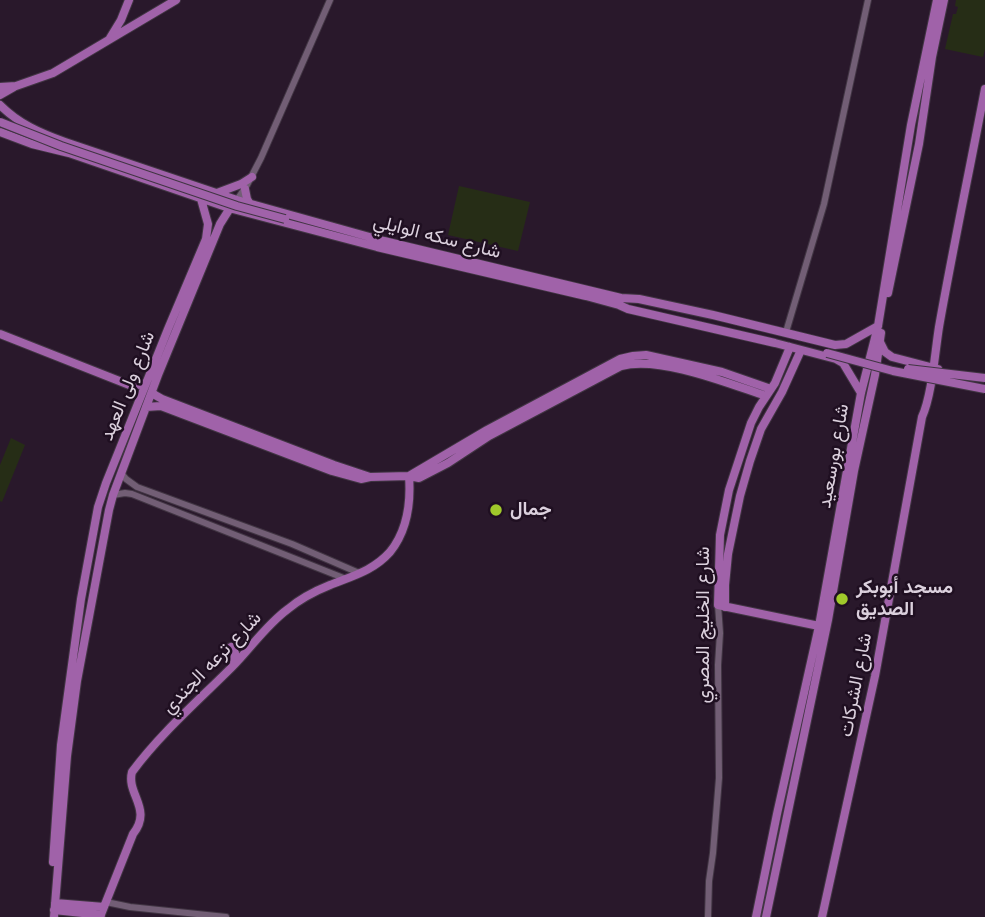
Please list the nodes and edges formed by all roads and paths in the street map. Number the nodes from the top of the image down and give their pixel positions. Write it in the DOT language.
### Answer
graph roads {
  1 [pos="129,0"];
  2 [pos="176,0"];
  3 [pos="330,0"];
  4 [pos="867,0"];
  5 [pos="937,0"];
  6 [pos="944,0"];
  7 [pos="123,15"];
  8 [pos="135,25"];
  9 [pos="107,42"];
  10 [pos="16,86"];
  11 [pos="0,87"];
  12 [pos="985,89"];
  13 [pos="0,95"];
  14 [pos="0,105"];
  15 [pos="911,125"];
  16 [pos="1,127"];
  17 [pos="922,128"];
  18 [pos="908,142"];
  19 [pos="919,144"];
  20 [pos="252,177"];
  21 [pos="245,189"];
  22 [pos="216,193"];
  23 [pos="201,199"];
  24 [pos="237,200"];
  25 [pos="250,204"];
  26 [pos="229,208"];
  27 [pos="208,223"];
  28 [pos="218,229"];
  29 [pos="384,242"];
  30 [pos="620,301"];
  31 [pos="878,326"];
  32 [pos="786,332"];
  33 [pos="0,334"];
  34 [pos="0,340"];
  35 [pos="880,340"];
  36 [pos="843,345"];
  37 [pos="790,347"];
  38 [pos="801,349"];
  39 [pos="836,359"];
  40 [pos="900,360"];
  41 [pos="930,372"];
  42 [pos="895,373"];
  43 [pos="875,374"];
  44 [pos="146,383"];
  45 [pos="985,383"];
  46 [pos="152,392"];
  47 [pos="769,392"];
  48 [pos="861,393"];
  49 [pos="142,406"];
  50 [pos="245,435"];
  51 [pos="121,473"];
  52 [pos="409,476"];
  53 [pos="113,495"];
  54 [pos="360,574"];
  55 [pos="346,579"];
  56 [pos="722,606"];
  57 [pos="819,626"];
  58 [pos="231,647"];
  59 [pos="234,664"];
  60 [pos="73,680"];
  61 [pos="777,814"];
  62 [pos="788,814"];
  63 [pos="774,827"];
  64 [pos="785,827"];
  65 [pos="102,910"];
  66 [pos="52,911"];
  67 [pos="226,917"];
  68 [pos="708,917"];
  69 [pos="756,917"];
  70 [pos="766,917"];
  71 [pos="821,917"];
  1 -- 7 [label="main road"];
  2 -- 8 [label="main road"];
  3 -- 20 [label="street"];
  4 -- 32 [label="street"];
  5 -- 15 [label="main road, شارع بورسعيد"];
  6 -- 17 [label="main road, شارع بورسعيد"];
  7 -- 8 [label="main road"];
  7 -- 9 [label="main road"];
  8 -- 9 [label="main road"];
  9 -- 10 [label="main road"];
  10 -- 11 [label="main road"];
  10 -- 13 [label="main road"];
  12 -- 41 [label="main road, شارع الشركات"];
  14 -- 22 [label="main road, شارع سكه الوايلي"];
  15 -- 17 [label="main road"];
  15 -- 18 [label="main road, شارع بورسعيد"];
  16 -- 23 [label="main road, شارع سكه الوايلي"];
  16 -- 29 [label="main road, bridge"];
  17 -- 19 [label="main road, شارع بورسعيد"];
  18 -- 19 [label="main road"];
  18 -- 31 [label="main road, شارع بورسعيد"];
  19 -- 35 [label="main road, شارع بورسعيد"];
  20 -- 21 [label="street"];
  20 -- 22 [label="main road"];
  21 -- 24 [label="street"];
  21 -- 25 [label="main road"];
  22 -- 24 [label="main road, شارع سكه الوايلي"];
  23 -- 26 [label="main road, شارع سكه الوايلي"];
  23 -- 27 [label="main road"];
  24 -- 25 [label="main road, شارع سكه الوايلي"];
  24 -- 26 [label="main road, شارع ولى العهد"];
  25 -- 29 [label="main road, شارع سكه الوايلي"];
  26 -- 28 [label="main road, شارع ولى العهد"];
  26 -- 30 [label="main road, شارع سكه الوايلي"];
  27 -- 28 [label="main road"];
  27 -- 44 [label="main road, شارع ولى العهد"];
  28 -- 46 [label="main road, شارع ولى العهد"];
  29 -- 30 [label="main road, شارع سكه الوايلي"];
  30 -- 32 [label="main road, شارع سكه الوايلي"];
  30 -- 37 [label="main road, شارع سكه الوايلي"];
  30 -- 45 [label="main road, bridge"];
  31 -- 36 [label="main road"];
  31 -- 48 [label="main road, شارع بورسعيد"];
  32 -- 36 [label="main road, شارع سكه الوايلي"];
  33 -- 44 [label="main road"];
  34 -- 49 [label="main road"];
  35 -- 40 [label="main road"];
  35 -- 43 [label="main road, شارع بورسعيد"];
  36 -- 39 [label="main road"];
  37 -- 38 [label="main road, شارع سكه الوايلي"];
  37 -- 47 [label="main road, شارع الخليج المصري"];
  38 -- 39 [label="main road, شارع سكه الوايلي"];
  38 -- 56 [label="main road, شارع الخليج المصري"];
  39 -- 48 [label="main road"];
  40 -- 41 [label="main road"];
  40 -- 42 [label="main road"];
  41 -- 42 [label="main road"];
  41 -- 45 [label="main road"];
  41 -- 71 [label="main road, شارع الشركات"];
  42 -- 43 [label="main road"];
  43 -- 62 [label="main road, شارع بورسعيد"];
  44 -- 49 [label="main road, شارع ولى العهد"];
  46 -- 49 [label="main road, شارع ولى العهد"];
  46 -- 50 [label="main road"];
  47 -- 52 [label="main road"];
  47 -- 56 [label="main road, شارع الخليج المصري"];
  48 -- 57 [label="main road, شارع بورسعيد"];
  49 -- 50 [label="main road"];
  49 -- 51 [label="main road, شارع ولى العهد"];
  49 -- 60 [label="main road, شارع ولى العهد"];
  50 -- 52 [label="main road"];
  51 -- 53 [label="main road, شارع ولى العهد"];
  51 -- 54 [label="street"];
  52 -- 54 [label="main road, شارع ترعه الجندي"];
  53 -- 55 [label="street"];
  53 -- 60 [label="main road, شارع ولى العهد"];
  54 -- 55 [label="main road, شارع ترعه الجندي"];
  55 -- 59 [label="main road, شارع ترعه الجندي"];
  56 -- 57 [label="main road"];
  56 -- 68 [label="street, شارع الخليج المصري"];
  57 -- 61 [label="main road, شارع بورسعيد"];
  58 -- 59 [label="main road"];
  59 -- 65 [label="main road, شارع ترعه الجندي"];
  60 -- 66 [label="main road"];
  61 -- 62 [label="main road"];
  61 -- 63 [label="main road, شارع بورسعيد"];
  62 -- 64 [label="main road, شارع بورسعيد"];
  63 -- 64 [label="main road"];
  63 -- 69 [label="main road, شارع بورسعيد"];
  64 -- 70 [label="main road, شارع بورسعيد"];
  65 -- 66 [label="main road"];
  65 -- 67 [label="street"];
}
